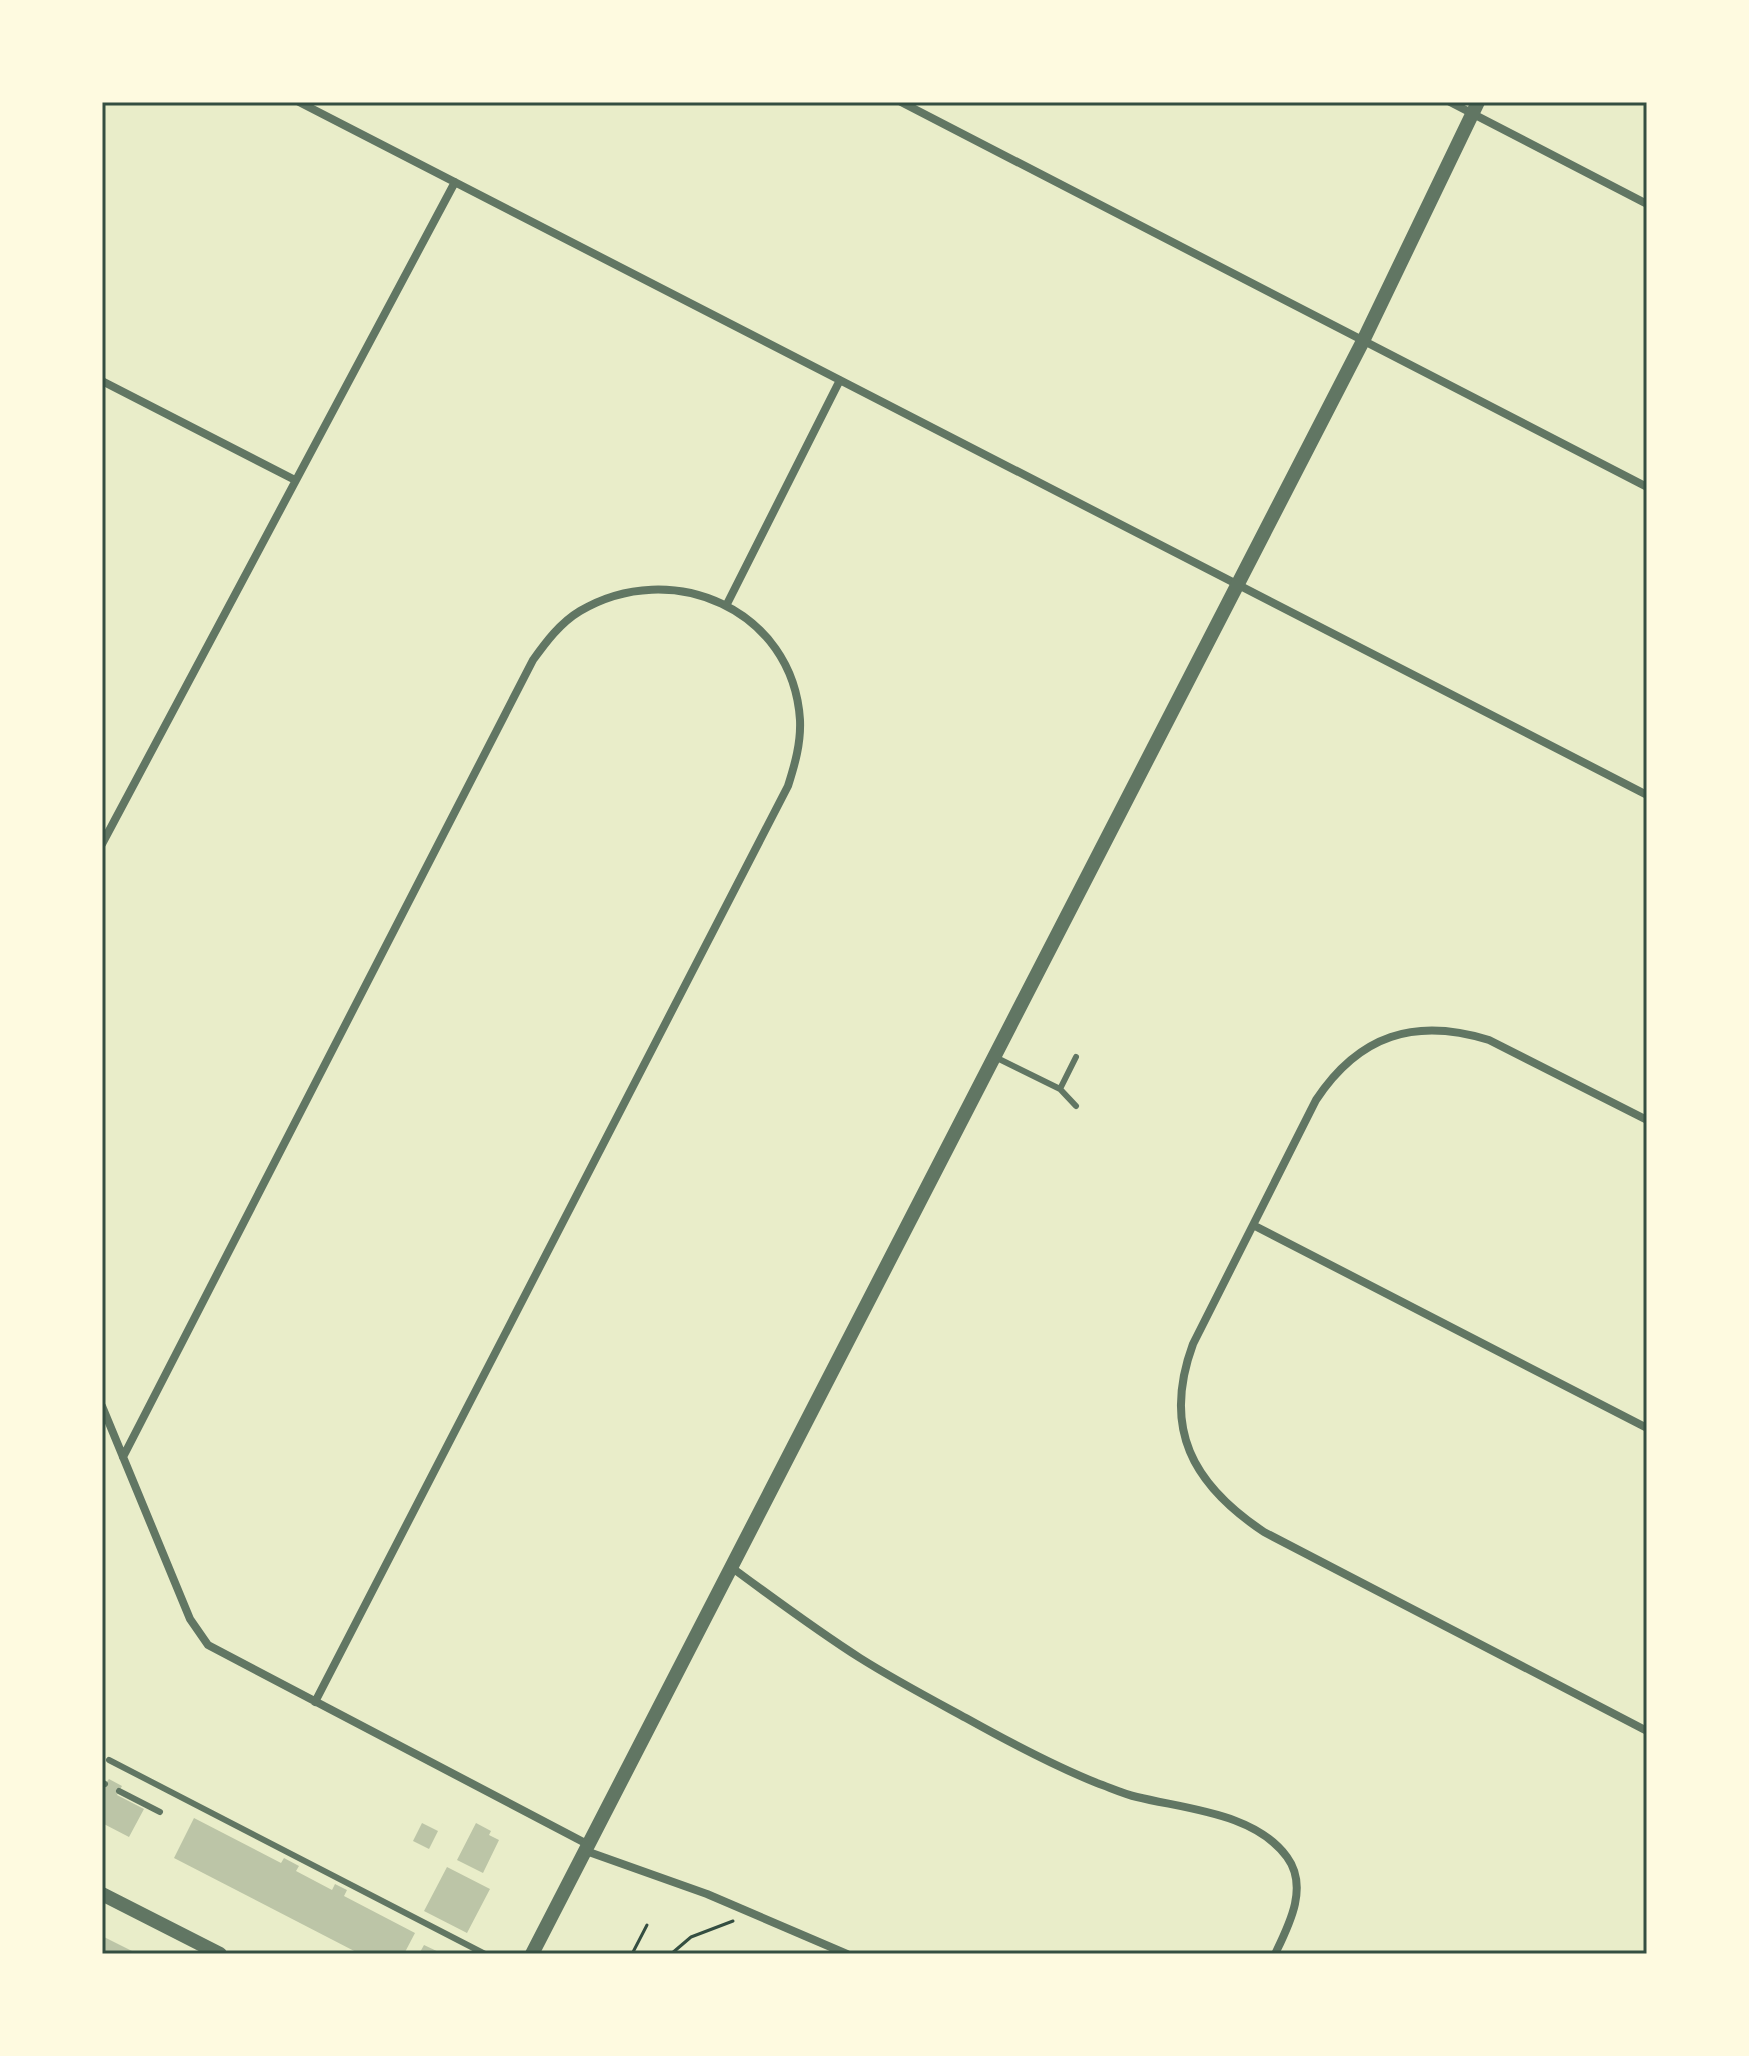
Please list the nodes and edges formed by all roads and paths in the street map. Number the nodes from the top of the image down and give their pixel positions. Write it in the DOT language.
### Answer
graph roads {
  1 [pos="299,102"];
  2 [pos="901,102"];
  3 [pos="1450,102"];
  4 [pos="1475,108"];
  5 [pos="455,182"];
  6 [pos="1647,204"];
  7 [pos="1363,341"];
  8 [pos="840,380"];
  9 [pos="102,381"];
  10 [pos="295,480"];
  11 [pos="1647,487"];
  12 [pos="1237,584"];
  13 [pos="727,604"];
  14 [pos="1647,795"];
  15 [pos="102,844"];
  16 [pos="994,1056"];
  17 [pos="1076,1057"];
  18 [pos="1060,1089"];
  19 [pos="1076,1106"];
  20 [pos="1647,1120"];
  21 [pos="1253,1225"];
  22 [pos="102,1406"];
  23 [pos="1647,1428"];
  24 [pos="123,1457"];
  25 [pos="731,1567"];
  26 [pos="315,1702"];
  27 [pos="1647,1731"];
  28 [pos="109,1760"];
  29 [pos="119,1791"];
  30 [pos="160,1812"];
  31 [pos="587,1848"];
  32 [pos="102,1894"];
  33 [pos="733,1921"];
  34 [pos="647,1925"];
  35 [pos="220,1954"];
  36 [pos="485,1954"];
  37 [pos="532,1954"];
  38 [pos="632,1954"];
  39 [pos="671,1954"];
  40 [pos="847,1954"];
  41 [pos="1275,1954"];
  1 -- 5 [label="street"];
  2 -- 7 [label="street"];
  3 -- 4 [label="street"];
  4 -- 6 [label="street"];
  4 -- 7 [label="street"];
  5 -- 8 [label="street"];
  5 -- 10 [label="street"];
  7 -- 11 [label="street"];
  7 -- 12 [label="street"];
  8 -- 12 [label="street"];
  8 -- 13 [label="street"];
  9 -- 10 [label="street"];
  10 -- 15 [label="street"];
  12 -- 14 [label="street"];
  12 -- 16 [label="street"];
  13 -- 24 [label="street"];
  13 -- 26 [label="street"];
  16 -- 18 [label="lane"];
  16 -- 25 [label="street"];
  17 -- 18 [label="lane"];
  18 -- 19 [label="lane"];
  20 -- 21 [label="street"];
  21 -- 23 [label="street"];
  21 -- 27 [label="street"];
  22 -- 24 [label="street"];
  24 -- 26 [label="street"];
  25 -- 31 [label="street"];
  25 -- 41 [label="street"];
  26 -- 31 [label="street"];
  28 -- 36 [label="lane"];
  29 -- 30 [label="lane"];
  31 -- 37 [label="street"];
  31 -- 40 [label="street"];
  32 -- 35 [label="street"];
  33 -- 39 [label="path"];
  34 -- 38 [label="path"];
}
